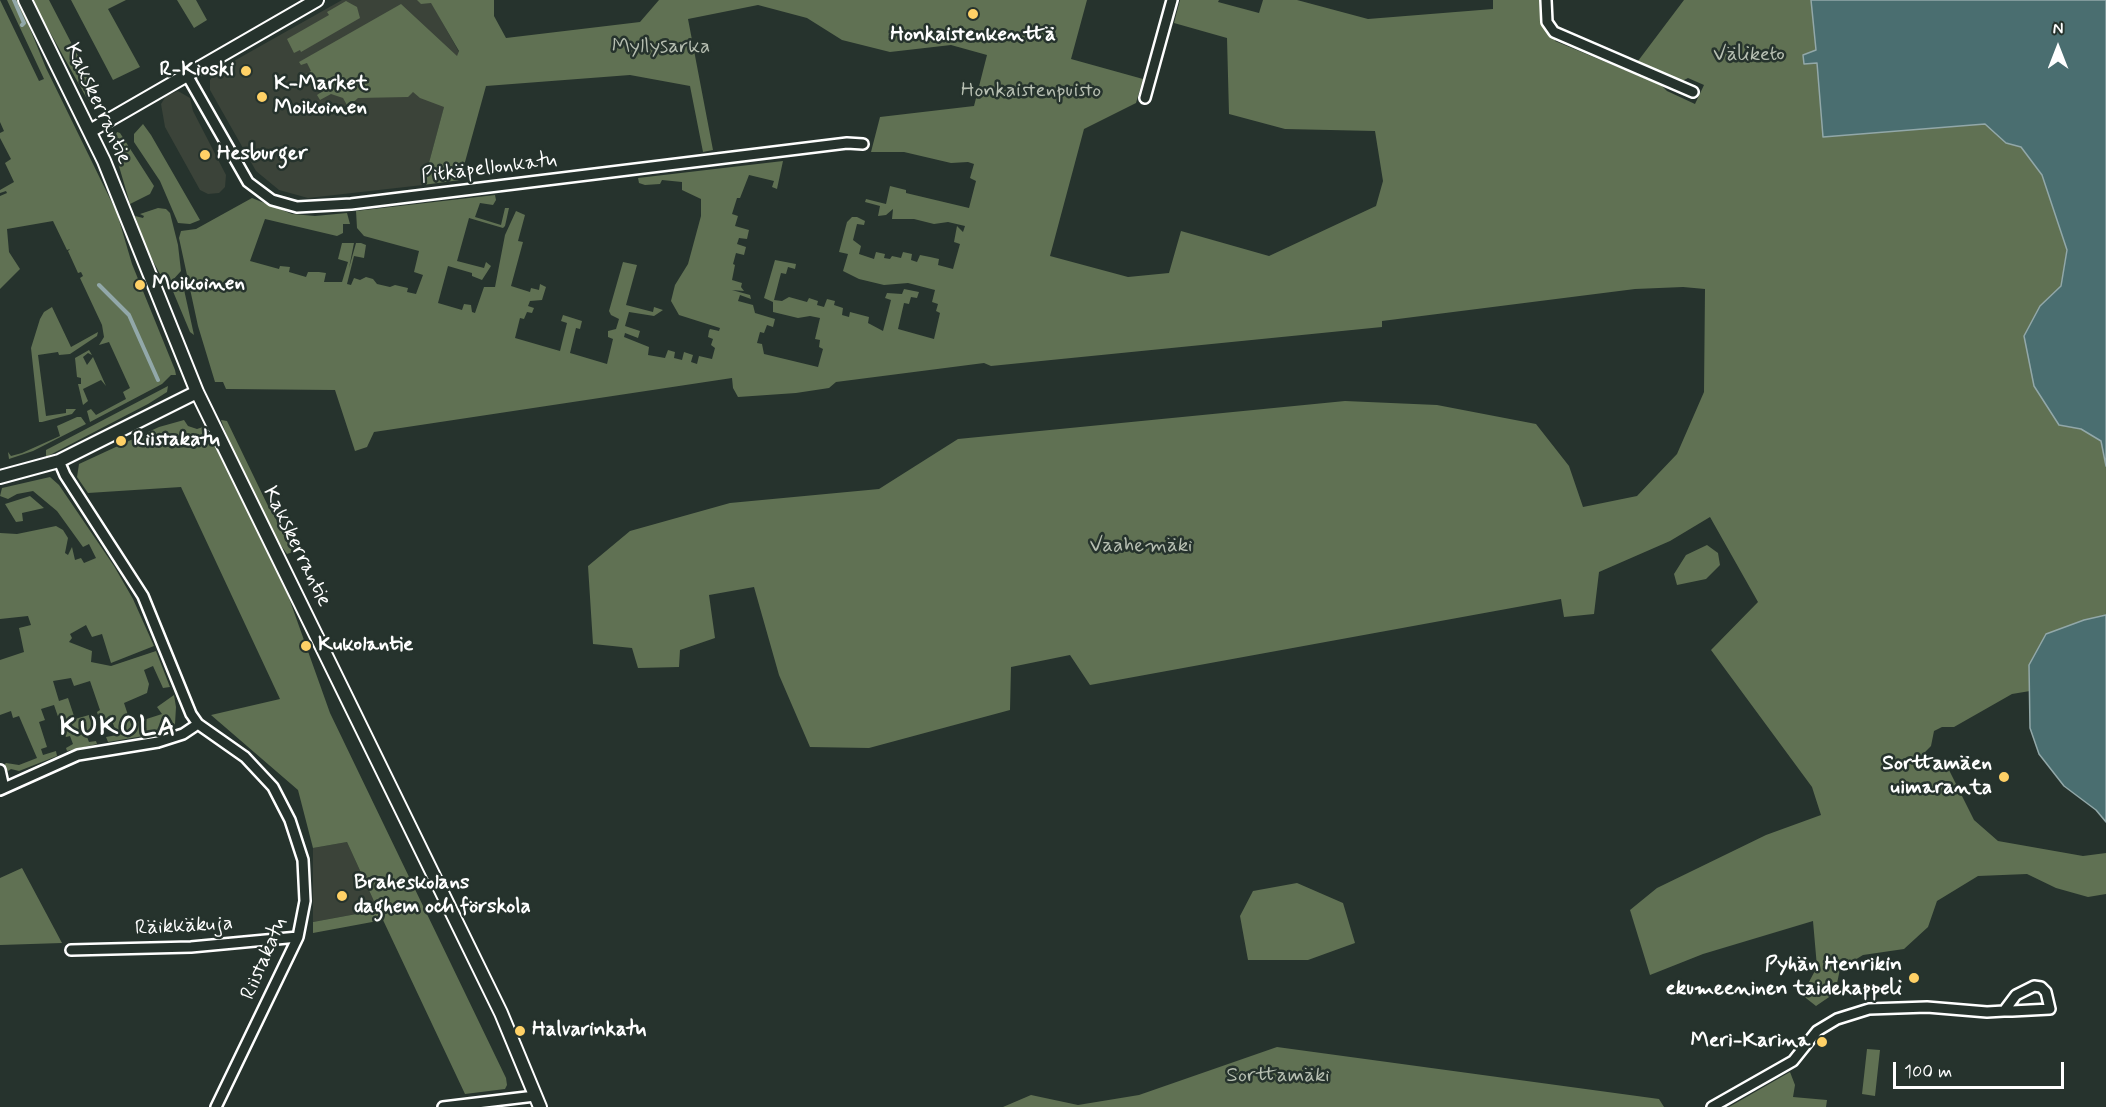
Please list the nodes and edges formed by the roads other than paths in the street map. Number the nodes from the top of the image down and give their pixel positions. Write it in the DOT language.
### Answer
graph roads {
  1 [pos="25,0"];
  2 [pos="316,0"];
  3 [pos="1172,0"];
  4 [pos="1546,0"];
  5 [pos="187,75"];
  6 [pos="1693,92"];
  7 [pos="1146,98"];
  8 [pos="90,130"];
  9 [pos="863,144"];
  10 [pos="197,392"];
  11 [pos="59,461"];
  12 [pos="0,477"];
  13 [pos="198,724"];
  14 [pos="0,770"];
  15 [pos="2,789"];
  16 [pos="298,937"];
  17 [pos="71,950"];
  18 [pos="2004,1011"];
  19 [pos="537,1102"];
  20 [pos="216,1107"];
  21 [pos="443,1107"];
  22 [pos="1712,1107"];
  1 -- 8 [label="main road, Kakskerrantie"];
  2 -- 5 [label="main road"];
  3 -- 7 [label="street"];
  4 -- 6 [label="street"];
  5 -- 8 [label="main road"];
  5 -- 9 [label="street, Pitkäpellonkatu"];
  8 -- 10 [label="main road, Kakskerrantie"];
  10 -- 11 [label="main road"];
  10 -- 19 [label="main road, Kakskerrantie"];
  11 -- 12 [label="main road"];
  11 -- 13 [label="street, Riistakatu"];
  13 -- 15 [label="street"];
  13 -- 16 [label="street, Riistakatu"];
  14 -- 15 [label="street"];
  16 -- 17 [label="street, Räikkäkuja"];
  16 -- 20 [label="street, Riistakatu"];
  18 -- 18 [label="street"];
  18 -- 22 [label="street"];
  19 -- 21 [label="street"];
}
